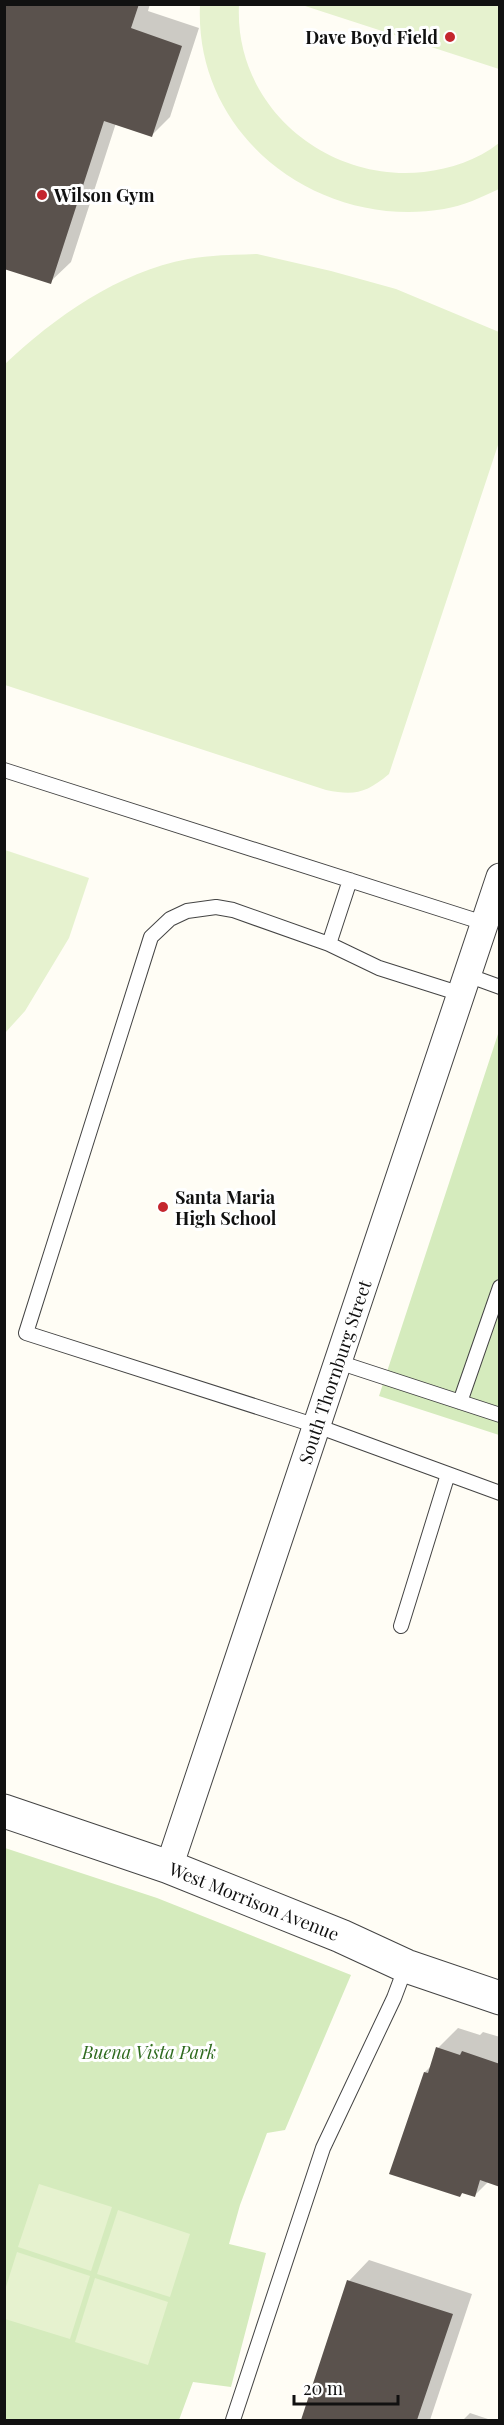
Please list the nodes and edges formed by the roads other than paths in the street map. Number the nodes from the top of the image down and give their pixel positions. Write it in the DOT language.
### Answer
graph roads {
  1 [pos="4,770"];
  2 [pos="500,877"];
  3 [pos="350,880"];
  4 [pos="484,923"];
  5 [pos="329,944"];
  6 [pos="464,985"];
  7 [pos="500,987"];
  8 [pos="500,1287"];
  9 [pos="338,1362"];
  10 [pos="460,1402"];
  11 [pos="500,1415"];
  12 [pos="317,1426"];
  13 [pos="448,1474"];
  14 [pos="500,1493"];
  15 [pos="401,1626"];
  16 [pos="4,1811"];
  17 [pos="169,1867"];
  18 [pos="406,1966"];
  19 [pos="500,1998"];
  20 [pos="233,2421"];
  1 -- 3 [label="lane"];
  2 -- 4 [label="street, South Thornburg Street"];
  3 -- 4 [label="lane"];
  3 -- 5 [label="lane"];
  4 -- 6 [label="street, South Thornburg Street"];
  5 -- 6 [label="lane"];
  5 -- 12 [label="lane"];
  6 -- 7 [label="lane"];
  6 -- 9 [label="street, South Thornburg Street"];
  8 -- 10 [label="lane"];
  9 -- 10 [label="lane"];
  9 -- 12 [label="street, South Thornburg Street"];
  10 -- 11 [label="lane"];
  12 -- 13 [label="lane"];
  12 -- 17 [label="street, South Thornburg Street"];
  13 -- 14 [label="lane"];
  13 -- 15 [label="lane"];
  16 -- 17 [label="street, West Morrison Avenue"];
  17 -- 18 [label="street, West Morrison Avenue"];
  18 -- 19 [label="street, West Morrison Avenue"];
  18 -- 20 [label="lane"];
}
